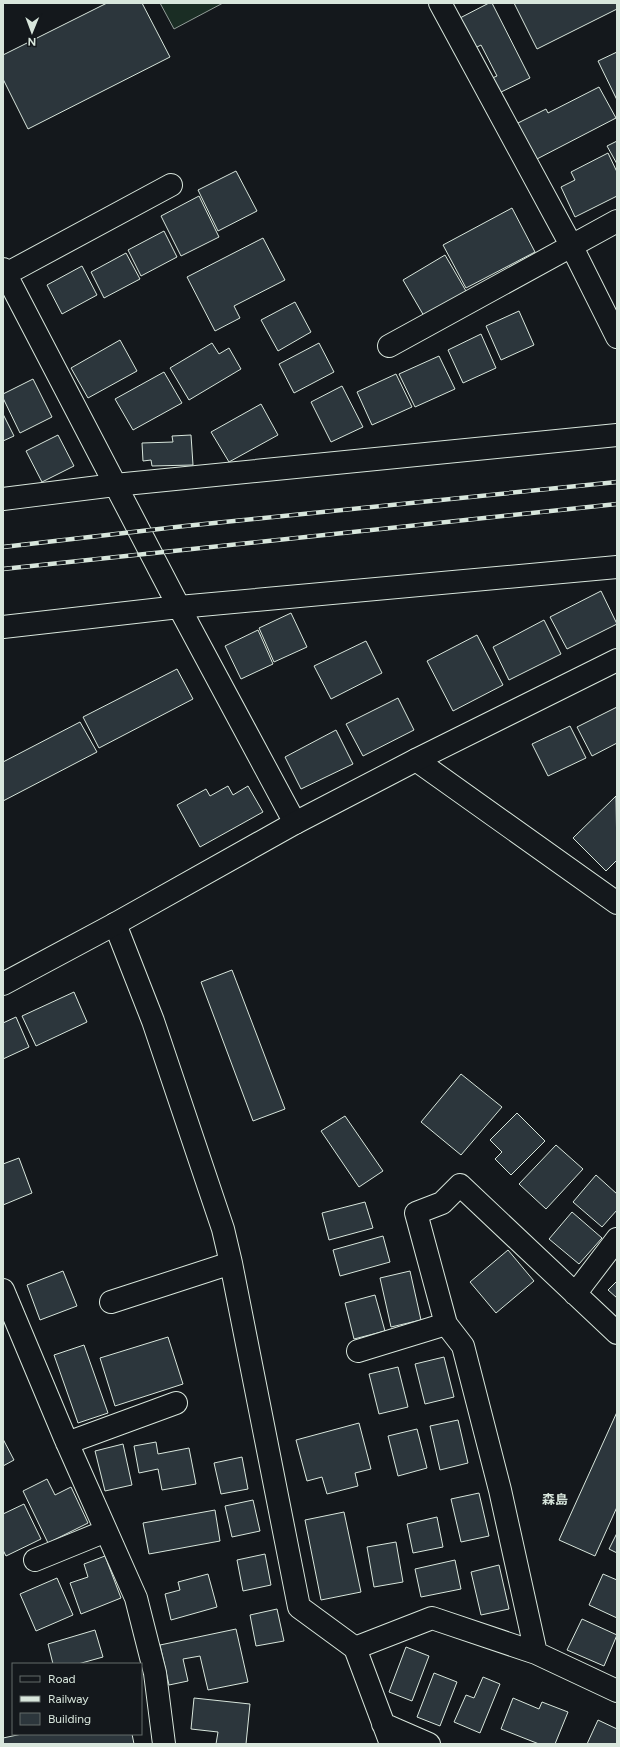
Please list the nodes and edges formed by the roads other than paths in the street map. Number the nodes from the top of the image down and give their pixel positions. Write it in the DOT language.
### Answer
graph roads {
  1 [pos="440,3"];
  2 [pos="171,185"];
  3 [pos="617,221"];
  4 [pos="571,246"];
  5 [pos="4,272"];
  6 [pos="617,338"];
  7 [pos="389,346"];
  8 [pos="617,435"];
  9 [pos="115,485"];
  10 [pos="3,499"];
  11 [pos="617,567"];
  12 [pos="179,607"];
  13 [pos="3,627"];
  14 [pos="617,660"];
  15 [pos="416,760"];
  16 [pos="295,823"];
  17 [pos="617,903"];
  18 [pos="115,924"];
  19 [pos="3,984"];
  20 [pos="617,1240"];
  21 [pos="231,1262"];
  22 [pos="3,1290"];
  23 [pos="575,1294"];
  24 [pos="111,1302"];
  25 [pos="446,1324"];
  26 [pos="617,1333"];
  27 [pos="358,1351"];
  28 [pos="176,1403"];
  29 [pos="67,1443"];
  30 [pos="106,1531"];
  31 [pos="35,1560"];
  32 [pos="355,1648"];
  33 [pos="536,1654"];
  34 [pos="617,1689"];
  35 [pos="387,1734"];
  36 [pos="164,1744"];
  37 [pos="429,1744"];
  1 -- 4 [label="street"];
  2 -- 5 [label="street"];
  3 -- 4 [label="street"];
  4 -- 6 [label="street"];
  4 -- 7 [label="street"];
  5 -- 9 [label="street"];
  8 -- 9 [label="street"];
  9 -- 10 [label="street"];
  9 -- 12 [label="street"];
  11 -- 12 [label="street"];
  12 -- 13 [label="street"];
  12 -- 16 [label="street"];
  14 -- 15 [label="street"];
  15 -- 16 [label="street"];
  15 -- 17 [label="street"];
  16 -- 18 [label="street"];
  18 -- 19 [label="street"];
  18 -- 21 [label="street"];
  20 -- 23 [label="street"];
  21 -- 24 [label="street"];
  21 -- 32 [label="street"];
  22 -- 29 [label="street"];
  23 -- 25 [label="street"];
  23 -- 26 [label="street"];
  25 -- 27 [label="street"];
  25 -- 33 [label="street"];
  28 -- 29 [label="street"];
  29 -- 30 [label="street"];
  30 -- 31 [label="street"];
  30 -- 36 [label="street"];
  32 -- 33 [label="street"];
  32 -- 35 [label="street"];
  33 -- 34 [label="street"];
  35 -- 37 [label="street"];
}
